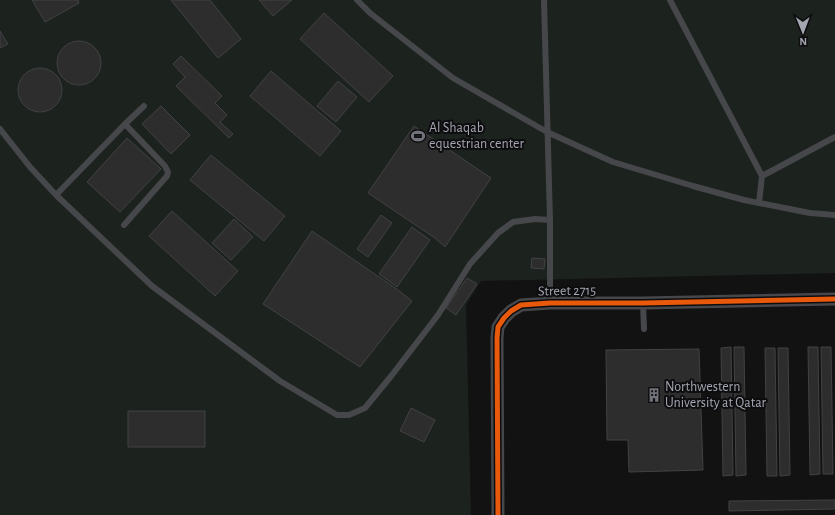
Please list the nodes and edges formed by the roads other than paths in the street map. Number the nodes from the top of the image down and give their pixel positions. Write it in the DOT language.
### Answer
graph roads {
  1 [pos="357,0"];
  2 [pos="544,0"];
  3 [pos="670,0"];
  4 [pos="144,106"];
  5 [pos="125,124"];
  6 [pos="0,129"];
  7 [pos="547,132"];
  8 [pos="835,137"];
  9 [pos="762,176"];
  10 [pos="56,195"];
  11 [pos="759,203"];
  12 [pos="835,214"];
  13 [pos="550,220"];
  14 [pos="124,225"];
  15 [pos="835,299"];
  16 [pos="550,303"];
  17 [pos="643,303"];
  18 [pos="644,329"];
  19 [pos="498,515"];
  1 -- 7 [label="lane"];
  2 -- 7 [label="lane"];
  3 -- 9 [label="lane"];
  4 -- 5 [label="lane"];
  5 -- 10 [label="lane"];
  5 -- 14 [label="lane"];
  6 -- 10 [label="lane"];
  7 -- 11 [label="lane"];
  7 -- 13 [label="lane"];
  8 -- 9 [label="lane"];
  9 -- 11 [label="lane"];
  10 -- 13 [label="lane"];
  11 -- 12 [label="lane"];
  13 -- 16 [label="lane"];
  15 -- 17 [label="street, Street 2715"];
  16 -- 17 [label="street, Street 2715"];
  16 -- 19 [label="street, Street 2715"];
  17 -- 18 [label="lane"];
}
